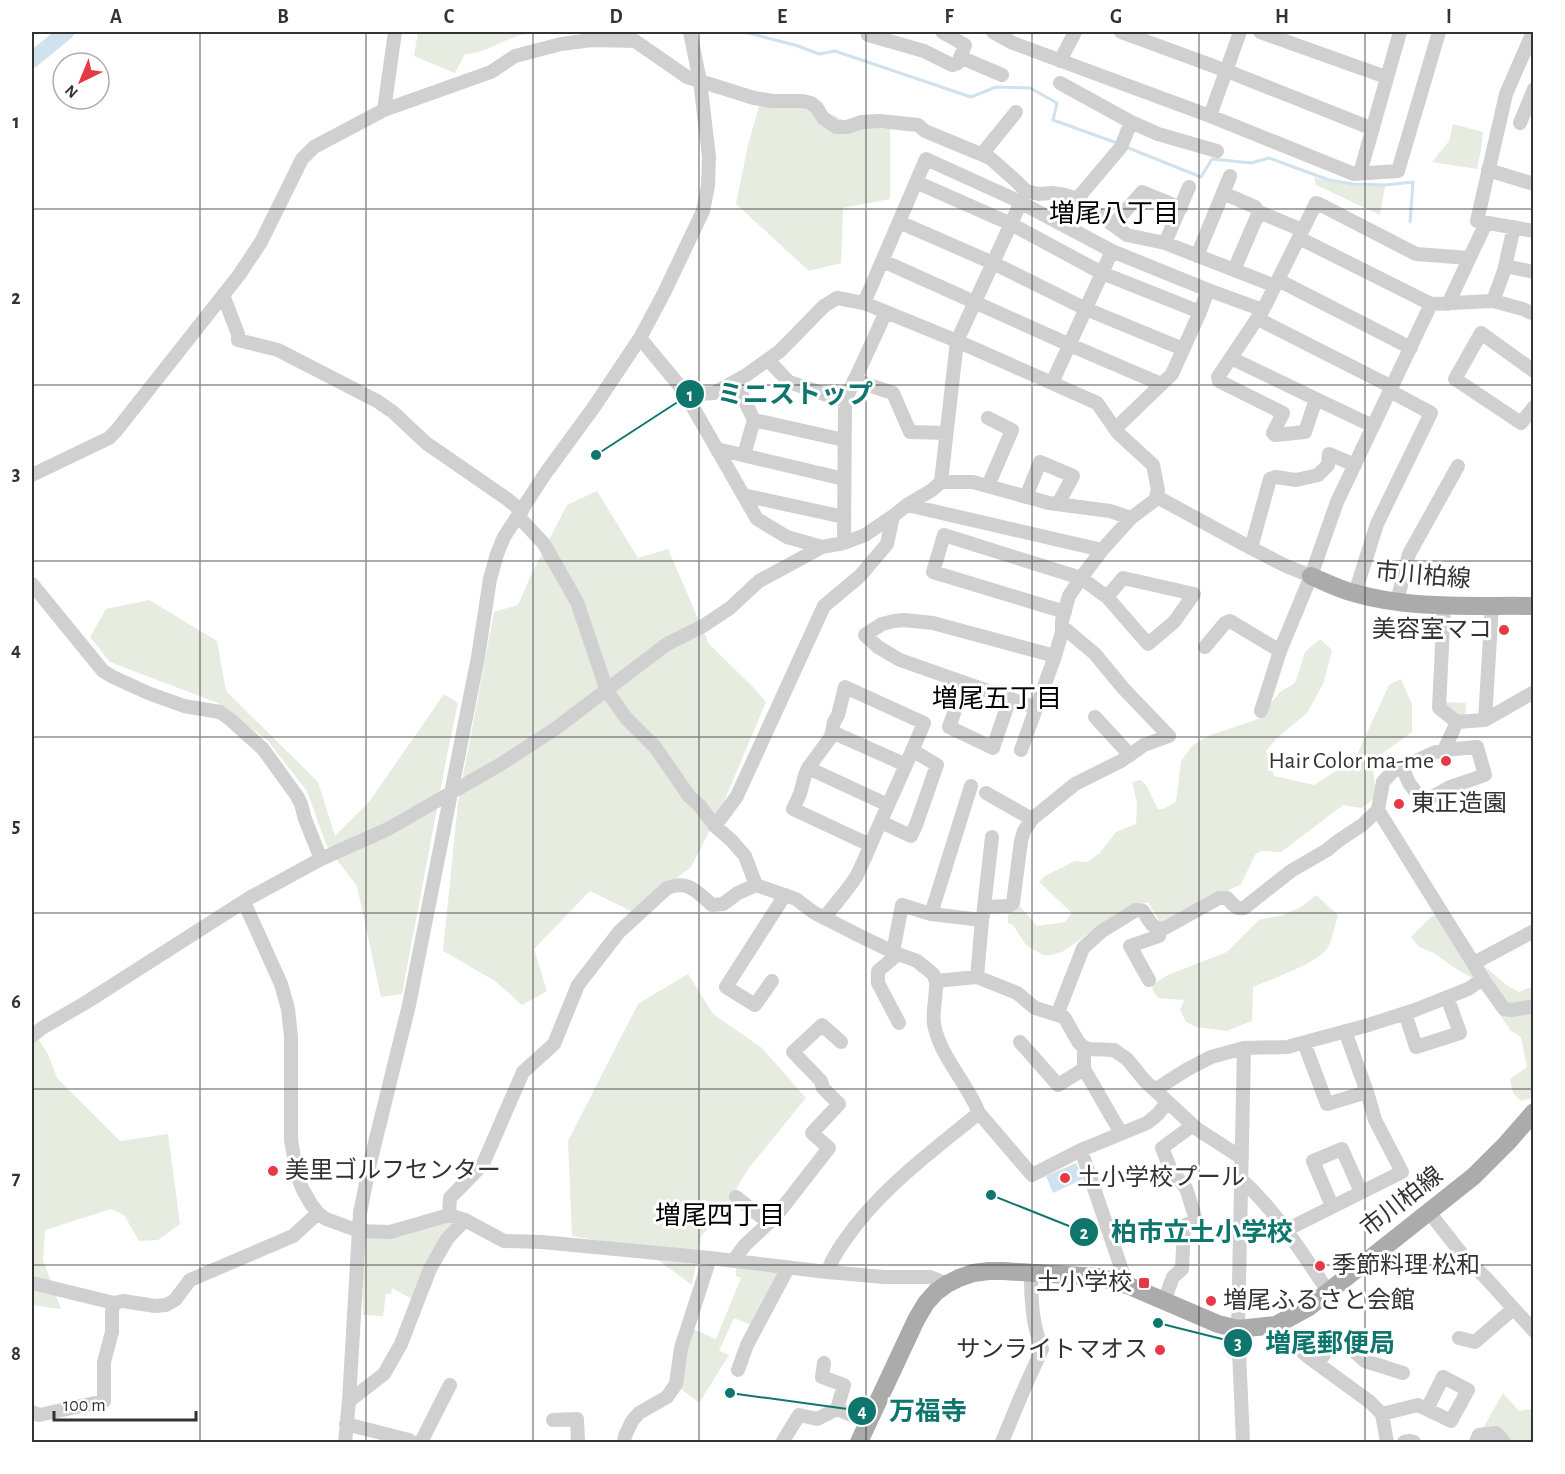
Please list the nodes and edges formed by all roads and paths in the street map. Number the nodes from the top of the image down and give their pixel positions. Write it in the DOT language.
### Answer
graph roads {
  1 [pos="395,32"];
  2 [pos="690,32"];
  3 [pos="869,32"];
  4 [pos="942,32"];
  5 [pos="1075,32"];
  6 [pos="1121,32"];
  7 [pos="1240,32"];
  8 [pos="1260,32"];
  9 [pos="1400,32"];
  10 [pos="1439,32"];
  11 [pos="1533,32"];
  12 [pos="1002,34"];
  13 [pos="960,57"];
  14 [pos="1060,61"];
  15 [pos="1227,71"];
  16 [pos="1002,75"];
  17 [pos="1386,77"];
  18 [pos="700,81"];
  19 [pos="1060,83"];
  20 [pos="1533,89"];
  21 [pos="384,110"];
  22 [pos="1016,112"];
  23 [pos="1210,116"];
  24 [pos="1501,116"];
  25 [pos="1131,122"];
  26 [pos="1527,125"];
  27 [pos="1373,129"];
  28 [pos="1217,151"];
  29 [pos="982,154"];
  30 [pos="1488,170"];
  31 [pos="1360,173"];
  32 [pos="1230,176"];
  33 [pos="916,182"];
  34 [pos="1533,184"];
  35 [pos="1189,187"];
  36 [pos="1223,193"];
  37 [pos="1023,197"];
  38 [pos="1077,199"];
  39 [pos="1180,208"];
  40 [pos="1259,212"];
  41 [pos="899,222"];
  42 [pos="1486,223"];
  43 [pos="1011,224"];
  44 [pos="1113,225"];
  45 [pos="1514,227"];
  46 [pos="1533,231"];
  47 [pos="1300,234"];
  48 [pos="1165,243"];
  49 [pos="1112,251"];
  50 [pos="1197,256"];
  51 [pos="1469,258"];
  52 [pos="883,261"];
  53 [pos="993,263"];
  54 [pos="1505,266"];
  55 [pos="1234,270"];
  56 [pos="1533,272"];
  57 [pos="1102,273"];
  58 [pos="1276,283"];
  59 [pos="1208,290"];
  60 [pos="223,295"];
  61 [pos="1493,301"];
  62 [pos="975,302"];
  63 [pos="864,303"];
  64 [pos="1431,304"];
  65 [pos="1448,304"];
  66 [pos="1086,309"];
  67 [pos="886,312"];
  68 [pos="1200,312"];
  69 [pos="1261,314"];
  70 [pos="1533,314"];
  71 [pos="640,338"];
  72 [pos="957,341"];
  73 [pos="1070,345"];
  74 [pos="1411,348"];
  75 [pos="1183,349"];
  76 [pos="1231,358"];
  77 [pos="768,360"];
  78 [pos="1533,371"];
  79 [pos="854,380"];
  80 [pos="735,381"];
  81 [pos="1052,383"];
  82 [pos="1161,384"];
  83 [pos="1391,389"];
  84 [pos="686,395"];
  85 [pos="1316,399"];
  86 [pos="845,400"];
  87 [pos="1533,407"];
  88 [pos="988,418"];
  89 [pos="754,420"];
  90 [pos="1373,426"];
  91 [pos="1116,428"];
  92 [pos="946,433"];
  93 [pos="844,440"];
  94 [pos="717,448"];
  95 [pos="744,455"];
  96 [pos="1355,465"];
  97 [pos="1458,466"];
  98 [pos="32,475"];
  99 [pos="844,479"];
  100 [pos="940,482"];
  101 [pos="988,486"];
  102 [pos="743,495"];
  103 [pos="1157,496"];
  104 [pos="1026,497"];
  105 [pos="1058,504"];
  106 [pos="907,505"];
  107 [pos="520,513"];
  108 [pos="893,516"];
  109 [pos="844,517"];
  110 [pos="1131,518"];
  111 [pos="844,543"];
  112 [pos="822,547"];
  113 [pos="1251,548"];
  114 [pos="1102,550"];
  115 [pos="1311,576"];
  116 [pos="1081,578"];
  117 [pos="32,584"];
  118 [pos="1355,593"];
  119 [pos="1107,597"];
  120 [pos="1397,601"];
  121 [pos="1444,605"];
  122 [pos="1492,605"];
  123 [pos="1533,606"];
  124 [pos="1065,612"];
  125 [pos="1063,627"];
  126 [pos="1205,647"];
  127 [pos="1280,651"];
  128 [pos="1055,656"];
  129 [pos="965,683"];
  130 [pos="607,691"];
  131 [pos="1533,692"];
  132 [pos="1010,698"];
  133 [pos="1036,708"];
  134 [pos="1261,711"];
  135 [pos="1095,717"];
  136 [pos="1485,720"];
  137 [pos="1457,722"];
  138 [pos="832,732"];
  139 [pos="912,750"];
  140 [pos="1021,750"];
  141 [pos="1444,750"];
  142 [pos="1130,755"];
  143 [pos="906,765"];
  144 [pos="1402,767"];
  145 [pos="808,768"];
  146 [pos="971,786"];
  147 [pos="451,792"];
  148 [pos="986,794"];
  149 [pos="888,806"];
  150 [pos="1378,810"];
  151 [pos="1032,819"];
  152 [pos="881,822"];
  153 [pos="715,826"];
  154 [pos="992,837"];
  155 [pos="870,845"];
  156 [pos="321,859"];
  157 [pos="756,885"];
  158 [pos="785,895"];
  159 [pos="244,902"];
  160 [pos="983,913"];
  161 [pos="931,914"];
  162 [pos="824,918"];
  163 [pos="1160,929"];
  164 [pos="1533,931"];
  165 [pos="896,953"];
  166 [pos="1474,963"];
  167 [pos="977,977"];
  168 [pos="1483,979"];
  169 [pos="1149,980"];
  170 [pos="772,981"];
  171 [pos="936,981"];
  172 [pos="1447,997"];
  173 [pos="1533,1006"];
  174 [pos="1405,1013"];
  175 [pos="1057,1014"];
  176 [pos="899,1023"];
  177 [pos="1345,1031"];
  178 [pos="32,1036"];
  179 [pos="841,1042"];
  180 [pos="1020,1042"];
  181 [pos="1304,1043"];
  182 [pos="1084,1047"];
  183 [pos="1244,1048"];
  184 [pos="1084,1069"];
  185 [pos="1155,1090"];
  186 [pos="1367,1092"];
  187 [pos="1167,1102"];
  188 [pos="1533,1112"];
  189 [pos="979,1113"];
  190 [pos="1193,1125"];
  191 [pos="1121,1133"];
  192 [pos="1081,1150"];
  193 [pos="1242,1158"];
  194 [pos="1242,1180"];
  195 [pos="1361,1192"];
  196 [pos="736,1197"];
  197 [pos="1332,1206"];
  198 [pos="1429,1212"];
  199 [pos="318,1213"];
  200 [pos="449,1215"];
  201 [pos="465,1220"];
  202 [pos="769,1223"];
  203 [pos="1286,1230"];
  204 [pos="359,1231"];
  205 [pos="710,1258"];
  206 [pos="733,1261"];
  207 [pos="788,1268"];
  208 [pos="827,1272"];
  209 [pos="1031,1272"];
  210 [pos="32,1283"];
  211 [pos="947,1284"];
  212 [pos="1127,1285"];
  213 [pos="1328,1291"];
  214 [pos="1164,1301"];
  215 [pos="114,1303"];
  216 [pos="1513,1309"];
  217 [pos="1276,1325"];
  218 [pos="1238,1329"];
  219 [pos="1533,1331"];
  220 [pos="1459,1338"];
  221 [pos="824,1363"];
  222 [pos="1318,1364"];
  223 [pos="738,1370"];
  224 [pos="1403,1373"];
  225 [pos="450,1385"];
  226 [pos="349,1401"];
  227 [pos="837,1409"];
  228 [pos="1427,1409"];
  229 [pos="32,1412"];
  230 [pos="1382,1414"];
  231 [pos="553,1420"];
  232 [pos="869,1422"];
  233 [pos="346,1424"];
  234 [pos="783,1441"];
  235 [pos="345,1443"];
  236 [pos="412,1443"];
  237 [pos="421,1443"];
  238 [pos="578,1443"];
  239 [pos="624,1443"];
  240 [pos="859,1443"];
  241 [pos="1002,1443"];
  242 [pos="1243,1443"];
  243 [pos="1388,1443"];
  244 [pos="1404,1443"];
  245 [pos="1414,1443"];
  246 [pos="1476,1443"];
  247 [pos="1504,1443"];
  1 -- 21 [label="street"];
  2 -- 18 [label="street"];
  3 -- 13 [label="street"];
  4 -- 13 [label="street"];
  5 -- 14 [label="street"];
  6 -- 15 [label="street"];
  7 -- 15 [label="street"];
  8 -- 17 [label="street"];
  9 -- 17 [label="street"];
  10 -- 31 [label="street"];
  11 -- 24 [label="street"];
  12 -- 14 [label="street"];
  13 -- 16 [label="street"];
  14 -- 23 [label="street"];
  15 -- 23 [label="street"];
  15 -- 27 [label="street"];
  17 -- 27 [label="street"];
  18 -- 21 [label="street"];
  18 -- 29 [label="street"];
  18 -- 71 [label="street"];
  19 -- 25 [label="street"];
  20 -- 26 [label="street"];
  21 -- 60 [label="street"];
  22 -- 29 [label="street"];
  23 -- 31 [label="street"];
  24 -- 26 [label="street"];
  24 -- 30 [label="street"];
  25 -- 28 [label="street"];
  25 -- 38 [label="street"];
  27 -- 31 [label="street"];
  29 -- 37 [label="street"];
  30 -- 34 [label="street"];
  30 -- 42 [label="street"];
  32 -- 36 [label="street"];
  33 -- 37 [label="street"];
  33 -- 41 [label="street"];
  33 -- 43 [label="street"];
  35 -- 39 [label="street"];
  36 -- 40 [label="street"];
  36 -- 50 [label="street"];
  37 -- 38 [label="street"];
  37 -- 43 [label="street"];
  37 -- 49 [label="street"];
  38 -- 44 [label="street"];
  39 -- 44 [label="street"];
  39 -- 48 [label="street"];
  40 -- 47 [label="street"];
  40 -- 55 [label="street"];
  41 -- 52 [label="street"];
  41 -- 53 [label="street"];
  42 -- 45 [label="street"];
  42 -- 51 [label="street"];
  43 -- 53 [label="street"];
  43 -- 57 [label="street"];
  44 -- 48 [label="street"];
  45 -- 46 [label="street"];
  45 -- 54 [label="street"];
  47 -- 51 [label="street"];
  47 -- 58 [label="street"];
  47 -- 64 [label="street"];
  48 -- 50 [label="street"];
  49 -- 57 [label="street"];
  49 -- 59 [label="street"];
  50 -- 55 [label="street"];
  51 -- 65 [label="street"];
  52 -- 62 [label="street"];
  52 -- 63 [label="street"];
  53 -- 62 [label="street"];
  53 -- 66 [label="street"];
  54 -- 56 [label="street"];
  54 -- 61 [label="street"];
  55 -- 58 [label="street"];
  57 -- 66 [label="street"];
  57 -- 68 [label="street"];
  58 -- 69 [label="street"];
  58 -- 74 [label="street"];
  59 -- 68 [label="street"];
  59 -- 69 [label="street"];
  60 -- 98 [label="street"];
  60 -- 107 [label="street"];
  61 -- 65 [label="street"];
  61 -- 70 [label="street"];
  62 -- 72 [label="street"];
  62 -- 73 [label="street"];
  63 -- 67 [label="street"];
  63 -- 77 [label="street"];
  64 -- 65 [label="street"];
  64 -- 74 [label="street"];
  66 -- 73 [label="street"];
  66 -- 75 [label="street"];
  67 -- 72 [label="street"];
  67 -- 79 [label="street"];
  68 -- 75 [label="street"];
  69 -- 76 [label="street"];
  69 -- 83 [label="street"];
  71 -- 84 [label="street"];
  71 -- 107 [label="street"];
  72 -- 81 [label="street"];
  72 -- 92 [label="street"];
  73 -- 81 [label="street"];
  73 -- 82 [label="street"];
  74 -- 83 [label="street"];
  75 -- 82 [label="street"];
  76 -- 85 [label="street"];
  76 -- 85 [label="street"];
  77 -- 80 [label="street"];
  77 -- 86 [label="street"];
  78 -- 87 [label="street"];
  79 -- 86 [label="street"];
  79 -- 92 [label="street"];
  80 -- 84 [label="street"];
  80 -- 89 [label="street"];
  81 -- 91 [label="street"];
  82 -- 91 [label="street"];
  83 -- 90 [label="street"];
  83 -- 118 [label="street"];
  84 -- 94 [label="street"];
  85 -- 90 [label="street"];
  86 -- 93 [label="street"];
  88 -- 101 [label="street"];
  89 -- 93 [label="street"];
  89 -- 95 [label="street"];
  90 -- 96 [label="street"];
  91 -- 103 [label="street"];
  92 -- 100 [label="street"];
  93 -- 99 [label="street"];
  94 -- 95 [label="street"];
  94 -- 102 [label="street"];
  95 -- 99 [label="street"];
  96 -- 113 [label="street"];
  96 -- 115 [label="street"];
  97 -- 120 [label="street"];
  99 -- 109 [label="street"];
  100 -- 101 [label="street"];
  100 -- 106 [label="street"];
  101 -- 104 [label="street"];
  102 -- 109 [label="street"];
  102 -- 112 [label="street"];
  103 -- 110 [label="street"];
  103 -- 113 [label="street"];
  104 -- 105 [label="street"];
  104 -- 105 [label="street"];
  105 -- 110 [label="street"];
  106 -- 108 [label="street"];
  106 -- 114 [label="street"];
  107 -- 130 [label="street"];
  107 -- 147 [label="street"];
  108 -- 111 [label="street"];
  108 -- 153 [label="street"];
  109 -- 111 [label="street"];
  110 -- 114 [label="street"];
  111 -- 112 [label="street"];
  112 -- 130 [label="street"];
  113 -- 115 [label="street"];
  114 -- 116 [label="street"];
  115 -- 118 [label="main road, 市川柏線"];
  115 -- 127 [label="street"];
  116 -- 119 [label="street"];
  116 -- 124 [label="street"];
  116 -- 124 [label="street"];
  117 -- 156 [label="street"];
  118 -- 120 [label="main road, 市川柏線"];
  119 -- 119 [label="street"];
  120 -- 121 [label="main road, 市川柏線"];
  121 -- 122 [label="main road, 市川柏線"];
  121 -- 137 [label="street"];
  122 -- 123 [label="main road, 市川柏線"];
  122 -- 136 [label="street"];
  124 -- 125 [label="street"];
  125 -- 128 [label="street"];
  125 -- 142 [label="street"];
  126 -- 127 [label="street"];
  127 -- 134 [label="street"];
  128 -- 129 [label="street"];
  128 -- 133 [label="street"];
  129 -- 132 [label="street"];
  129 -- 132 [label="street"];
  130 -- 147 [label="street"];
  130 -- 153 [label="street"];
  131 -- 136 [label="street"];
  132 -- 133 [label="street"];
  133 -- 140 [label="street"];
  135 -- 142 [label="street"];
  136 -- 137 [label="street"];
  137 -- 141 [label="street"];
  138 -- 139 [label="street"];
  138 -- 143 [label="street"];
  138 -- 145 [label="street"];
  139 -- 143 [label="street"];
  139 -- 152 [label="street"];
  141 -- 144 [label="street"];
  141 -- 144 [label="street"];
  142 -- 151 [label="street"];
  143 -- 149 [label="street"];
  144 -- 150 [label="street"];
  145 -- 149 [label="street"];
  145 -- 155 [label="street"];
  146 -- 161 [label="street"];
  147 -- 156 [label="street"];
  147 -- 204 [label="street"];
  148 -- 151 [label="street"];
  149 -- 152 [label="street"];
  150 -- 163 [label="street"];
  150 -- 166 [label="street"];
  151 -- 160 [label="street"];
  152 -- 155 [label="street"];
  153 -- 157 [label="street"];
  154 -- 160 [label="street"];
  155 -- 162 [label="street"];
  156 -- 159 [label="street"];
  157 -- 158 [label="street"];
  157 -- 200 [label="street"];
  158 -- 162 [label="street"];
  158 -- 170 [label="street"];
  159 -- 178 [label="street"];
  159 -- 199 [label="street"];
  160 -- 161 [label="street"];
  160 -- 167 [label="street"];
  161 -- 165 [label="street"];
  162 -- 165 [label="street"];
  163 -- 169 [label="street"];
  163 -- 175 [label="street"];
  164 -- 166 [label="street"];
  165 -- 171 [label="street"];
  165 -- 176 [label="street"];
  166 -- 168 [label="street"];
  167 -- 171 [label="street"];
  167 -- 175 [label="street"];
  168 -- 172 [label="street"];
  168 -- 173 [label="street"];
  171 -- 189 [label="street"];
  172 -- 174 [label="street"];
  172 -- 174 [label="street"];
  174 -- 177 [label="street"];
  175 -- 182 [label="street"];
  177 -- 181 [label="street"];
  177 -- 186 [label="street"];
  179 -- 202 [label="street"];
  180 -- 184 [label="street"];
  181 -- 183 [label="street"];
  181 -- 186 [label="street"];
  182 -- 184 [label="street"];
  182 -- 185 [label="street"];
  183 -- 185 [label="street"];
  183 -- 193 [label="street"];
  184 -- 191 [label="street"];
  185 -- 187 [label="street"];
  186 -- 195 [label="street"];
  187 -- 190 [label="street"];
  187 -- 191 [label="street"];
  188 -- 198 [label="main road, 市川柏線"];
  189 -- 192 [label="street"];
  189 -- 208 [label="street"];
  190 -- 193 [label="street"];
  190 -- 214 [label="street"];
  191 -- 192 [label="street"];
  192 -- 212 [label="street"];
  193 -- 194 [label="street"];
  194 -- 203 [label="street"];
  194 -- 218 [label="street"];
  195 -- 197 [label="street"];
  195 -- 197 [label="street"];
  196 -- 202 [label="street"];
  197 -- 203 [label="street"];
  198 -- 213 [label="main road, 市川柏線"];
  198 -- 216 [label="street"];
  199 -- 204 [label="street"];
  199 -- 215 [label="street"];
  200 -- 201 [label="street"];
  200 -- 204 [label="street"];
  201 -- 205 [label="street"];
  201 -- 226 [label="street"];
  202 -- 206 [label="street"];
  203 -- 213 [label="street"];
  204 -- 226 [label="street"];
  205 -- 206 [label="street"];
  205 -- 239 [label="street"];
  206 -- 207 [label="street"];
  207 -- 208 [label="street"];
  207 -- 223 [label="street"];
  208 -- 211 [label="street"];
  209 -- 211 [label="main road, 市川柏線"];
  209 -- 212 [label="main road, 市川柏線"];
  209 -- 241 [label="street"];
  210 -- 215 [label="street"];
  211 -- 232 [label="main road, 市川柏線"];
  212 -- 214 [label="main road, 市川柏線"];
  213 -- 217 [label="main road, 市川柏線"];
  214 -- 218 [label="main road, 市川柏線"];
  215 -- 229 [label="street"];
  216 -- 219 [label="street"];
  216 -- 220 [label="street"];
  217 -- 218 [label="main road, 市川柏線"];
  217 -- 222 [label="street"];
  218 -- 242 [label="street"];
  221 -- 227 [label="street"];
  222 -- 224 [label="street"];
  222 -- 230 [label="street"];
  225 -- 237 [label="street"];
  226 -- 233 [label="street"];
  227 -- 232 [label="street"];
  227 -- 234 [label="street"];
  228 -- 230 [label="street"];
  230 -- 243 [label="street"];
  231 -- 238 [label="street"];
  232 -- 240 [label="main road, 市川柏線"];
  233 -- 235 [label="street"];
  233 -- 236 [label="street"];
  244 -- 245 [label="street"];
  246 -- 247 [label="street"];
}
